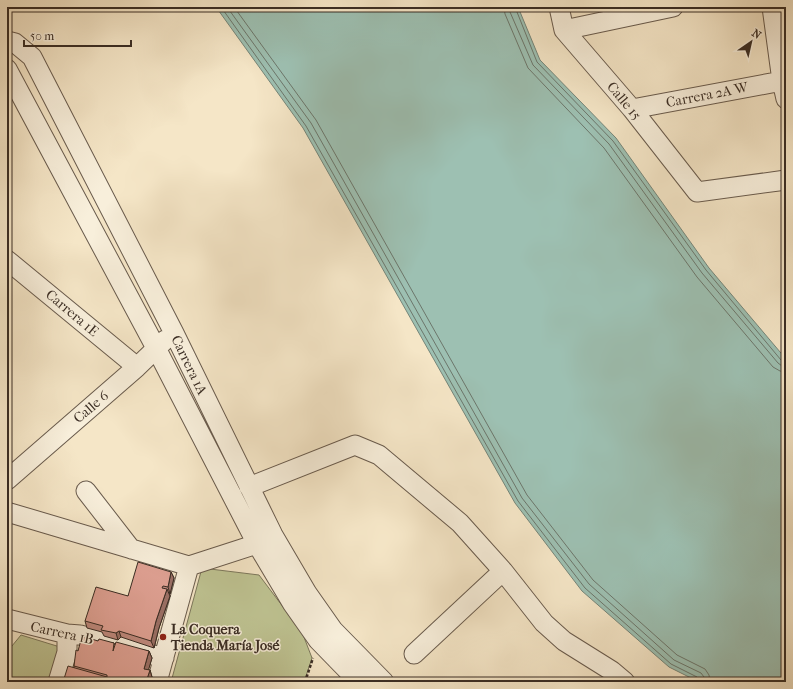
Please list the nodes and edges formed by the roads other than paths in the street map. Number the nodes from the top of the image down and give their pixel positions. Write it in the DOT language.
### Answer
graph roads {
  1 [pos="558,7"];
  2 [pos="674,7"];
  3 [pos="772,7"];
  4 [pos="564,30"];
  5 [pos="10,44"];
  6 [pos="7,69"];
  7 [pos="784,90"];
  8 [pos="632,109"];
  9 [pos="786,180"];
  10 [pos="7,260"];
  11 [pos="174,333"];
  12 [pos="156,348"];
  13 [pos="137,367"];
  14 [pos="7,480"];
  15 [pos="249,486"];
  16 [pos="86,491"];
  17 [pos="7,512"];
  18 [pos="257,544"];
  19 [pos="131,549"];
  20 [pos="190,566"];
  21 [pos="502,571"];
  22 [pos="7,619"];
  23 [pos="67,634"];
  24 [pos="414,654"];
  25 [pos="164,658"];
  26 [pos="58,682"];
  27 [pos="157,682"];
  28 [pos="359,682"];
  29 [pos="384,682"];
  30 [pos="625,682"];
  1 -- 4 [label="street, Calle 15"];
  2 -- 4 [label="street"];
  3 -- 7 [label="street"];
  4 -- 8 [label="street, Calle 15"];
  5 -- 11 [label="street, Carrera 1A"];
  6 -- 12 [label="street, Carrera 1A"];
  7 -- 8 [label="street, Carrera 2A W"];
  8 -- 9 [label="street, Calle 15"];
  10 -- 13 [label="street, Carrera 1E"];
  11 -- 12 [label="street, Calle 6"];
  11 -- 15 [label="street, Carrera 1A"];
  12 -- 13 [label="street, Calle 6"];
  12 -- 18 [label="street, Carrera 1A"];
  13 -- 14 [label="street, Calle 6"];
  15 -- 21 [label="street"];
  15 -- 29 [label="street, Carrera 1A"];
  16 -- 19 [label="street"];
  17 -- 19 [label="street"];
  18 -- 20 [label="street"];
  18 -- 28 [label="street, Carrera 1A"];
  19 -- 20 [label="street"];
  20 -- 25 [label="street"];
  21 -- 24 [label="street"];
  21 -- 30 [label="street"];
  22 -- 23 [label="street, Carrera 1B"];
  23 -- 25 [label="street, Carrera 1B"];
  23 -- 26 [label="street"];
  25 -- 27 [label="street"];
}
